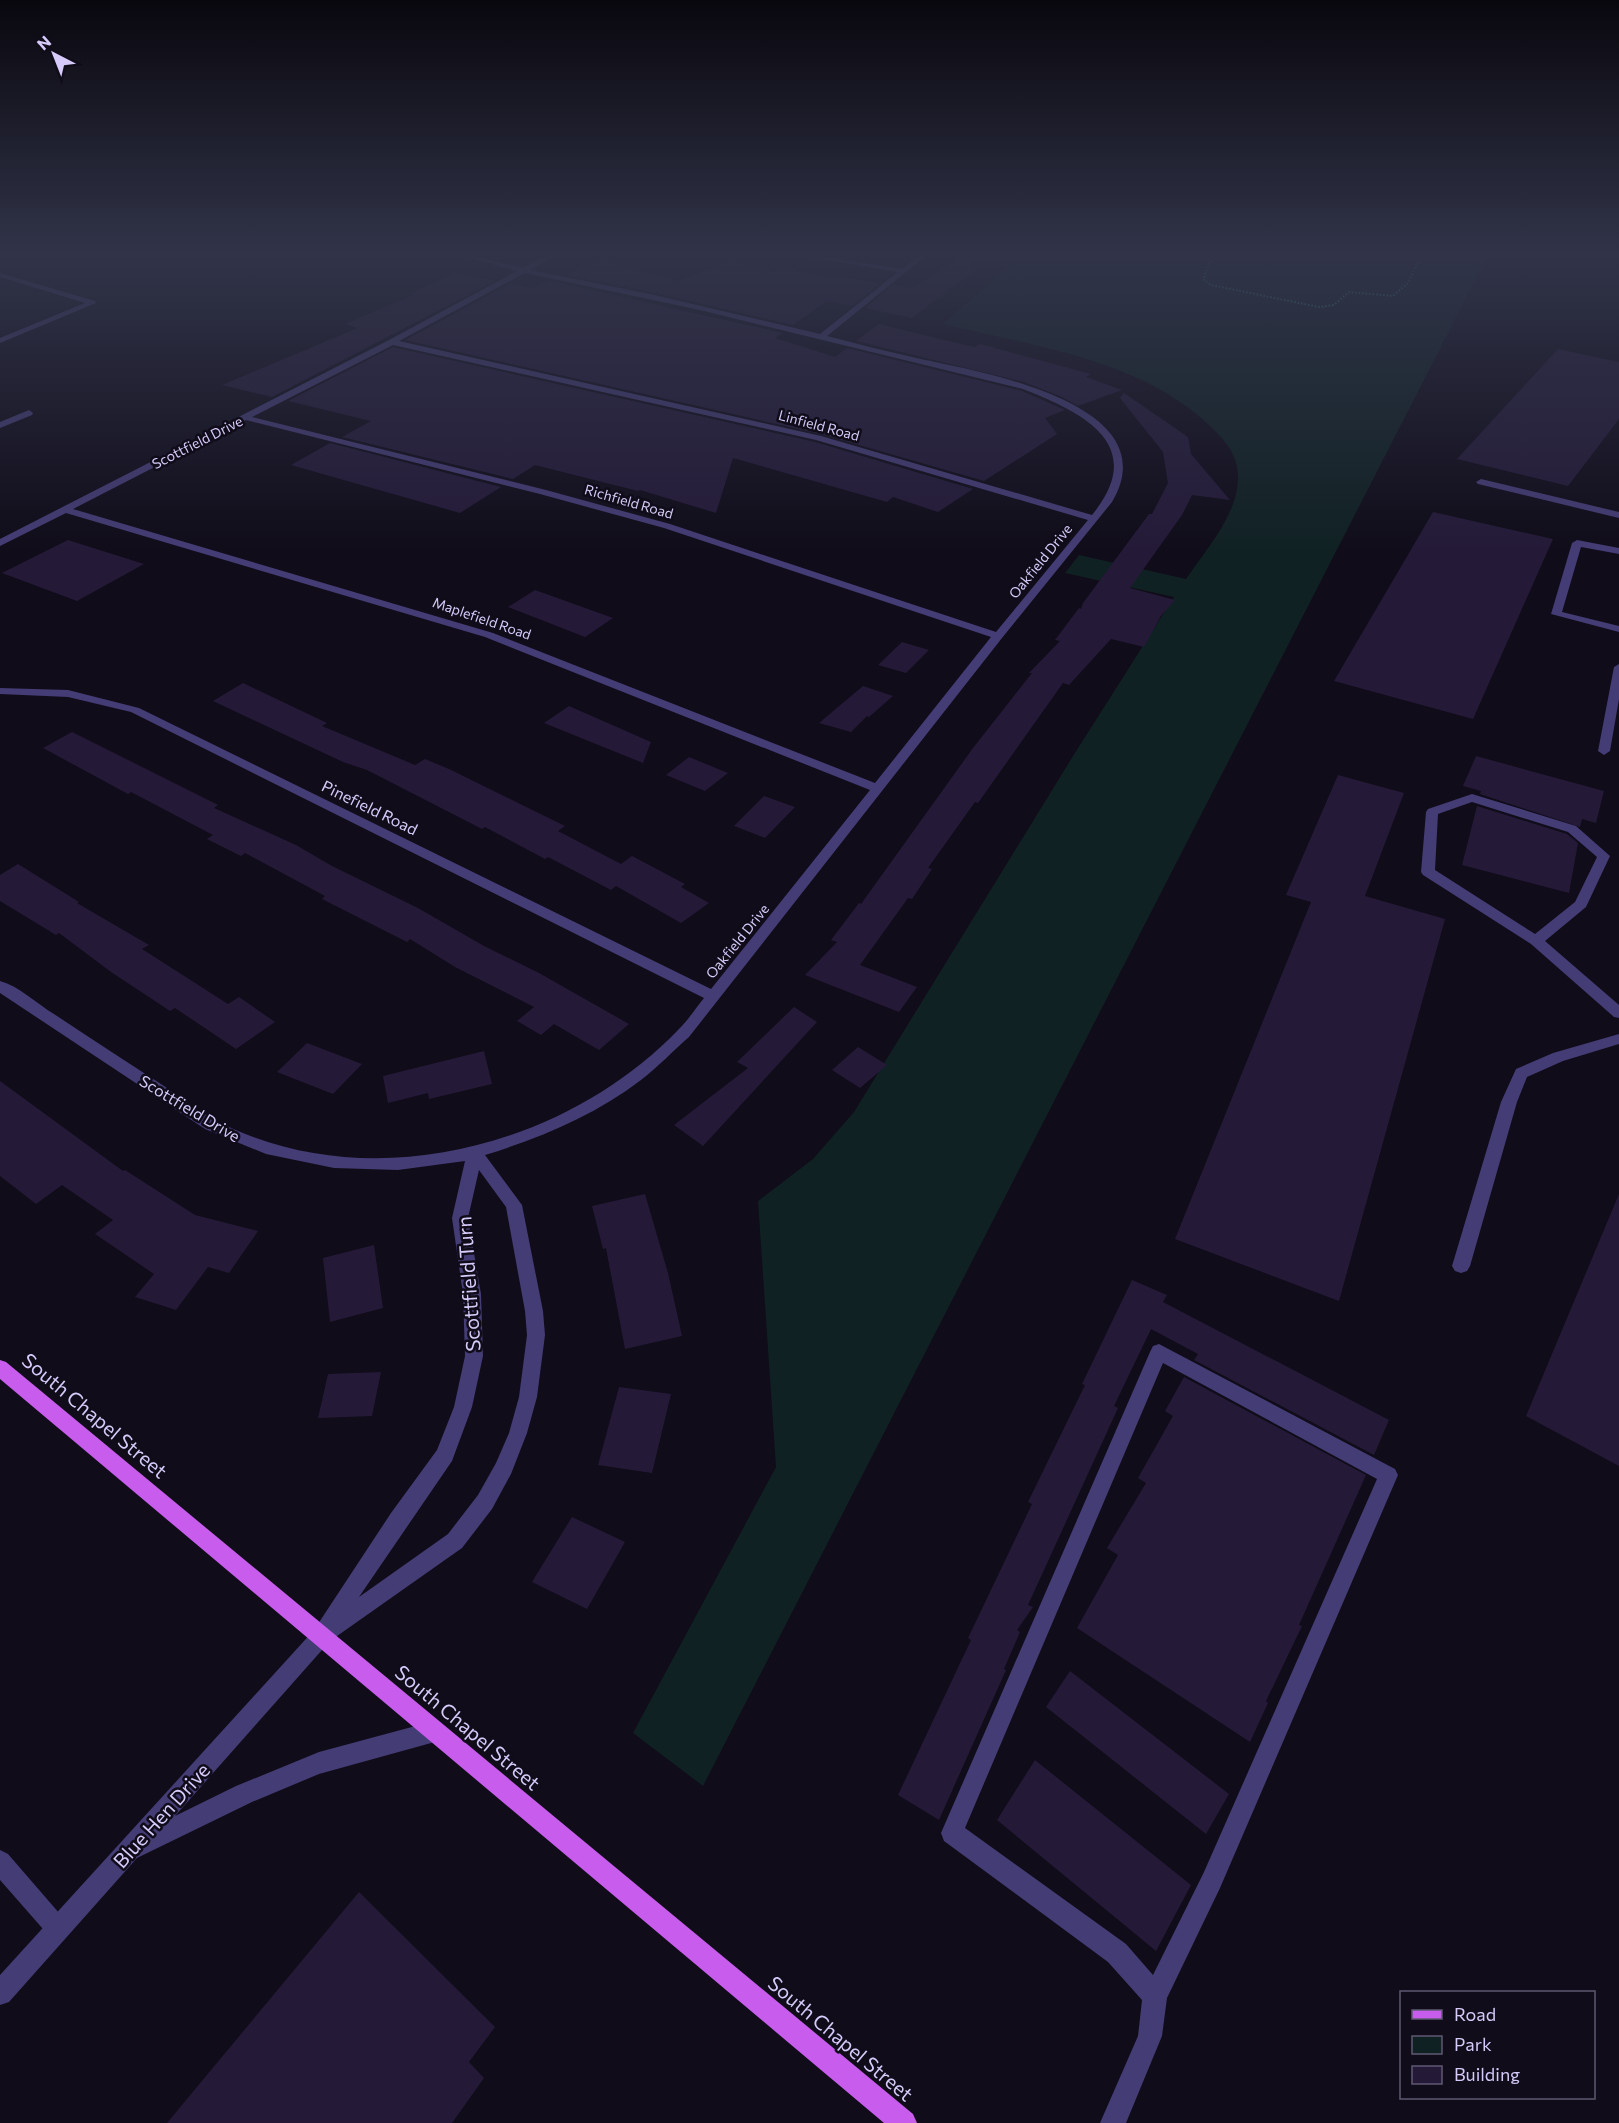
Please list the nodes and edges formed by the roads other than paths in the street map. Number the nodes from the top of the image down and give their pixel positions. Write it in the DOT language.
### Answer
graph roads {
  1 [pos="369,354"];
  2 [pos="447,354"];
  3 [pos="892,354"];
  4 [pos="29,412"];
  5 [pos="246,418"];
  6 [pos="0,425"];
  7 [pos="1481,482"];
  8 [pos="65,510"];
  9 [pos="1619,515"];
  10 [pos="1094,519"];
  11 [pos="0,543"];
  12 [pos="1619,551"];
  13 [pos="1619,628"];
  14 [pos="998,636"];
  15 [pos="1619,667"];
  16 [pos="0,691"];
  17 [pos="1605,751"];
  18 [pos="878,789"];
  19 [pos="1536,941"];
  20 [pos="0,986"];
  21 [pos="713,996"];
  22 [pos="1619,1013"];
  23 [pos="1619,1039"];
  24 [pos="475,1153"];
  25 [pos="1461,1266"];
  26 [pos="0,1369"];
  27 [pos="321,1637"];
  28 [pos="434,1731"];
  29 [pos="128,1851"];
  30 [pos="0,1862"];
  31 [pos="58,1929"];
  32 [pos="0,1993"];
  33 [pos="1155,1996"];
  34 [pos="904,2123"];
  35 [pos="1113,2123"];
  1 -- 5 [label="street, Scottfield Drive"];
  2 -- 10 [label="street, Linfield Road"];
  3 -- 10 [label="street, Oakfield Drive"];
  4 -- 6 [label="street"];
  5 -- 8 [label="street, Scottfield Drive"];
  5 -- 14 [label="street, Richfield Road"];
  7 -- 9 [label="street"];
  8 -- 11 [label="street, Scottfield Drive"];
  8 -- 18 [label="street, Maplefield Road"];
  10 -- 14 [label="street, Oakfield Drive"];
  12 -- 13 [label="street"];
  14 -- 18 [label="street, Oakfield Drive"];
  15 -- 17 [label="street"];
  16 -- 21 [label="street, Pinefield Road"];
  18 -- 21 [label="street, Oakfield Drive"];
  19 -- 19 [label="street"];
  19 -- 22 [label="street"];
  20 -- 24 [label="street, Scottfield Drive"];
  21 -- 24 [label="street, Oakfield Drive"];
  23 -- 25 [label="street"];
  24 -- 27 [label="street, Scottfield Turn"];
  24 -- 27 [label="street"];
  26 -- 27 [label="main road, South Chapel Street"];
  27 -- 28 [label="main road, South Chapel Street"];
  27 -- 29 [label="street, Blue Hen Drive"];
  28 -- 29 [label="street"];
  28 -- 34 [label="main road, South Chapel Street"];
  29 -- 31 [label="street, Blue Hen Drive"];
  30 -- 31 [label="street"];
  31 -- 32 [label="street, Blue Hen Drive"];
  33 -- 33 [label="street"];
  33 -- 35 [label="street"];
}
